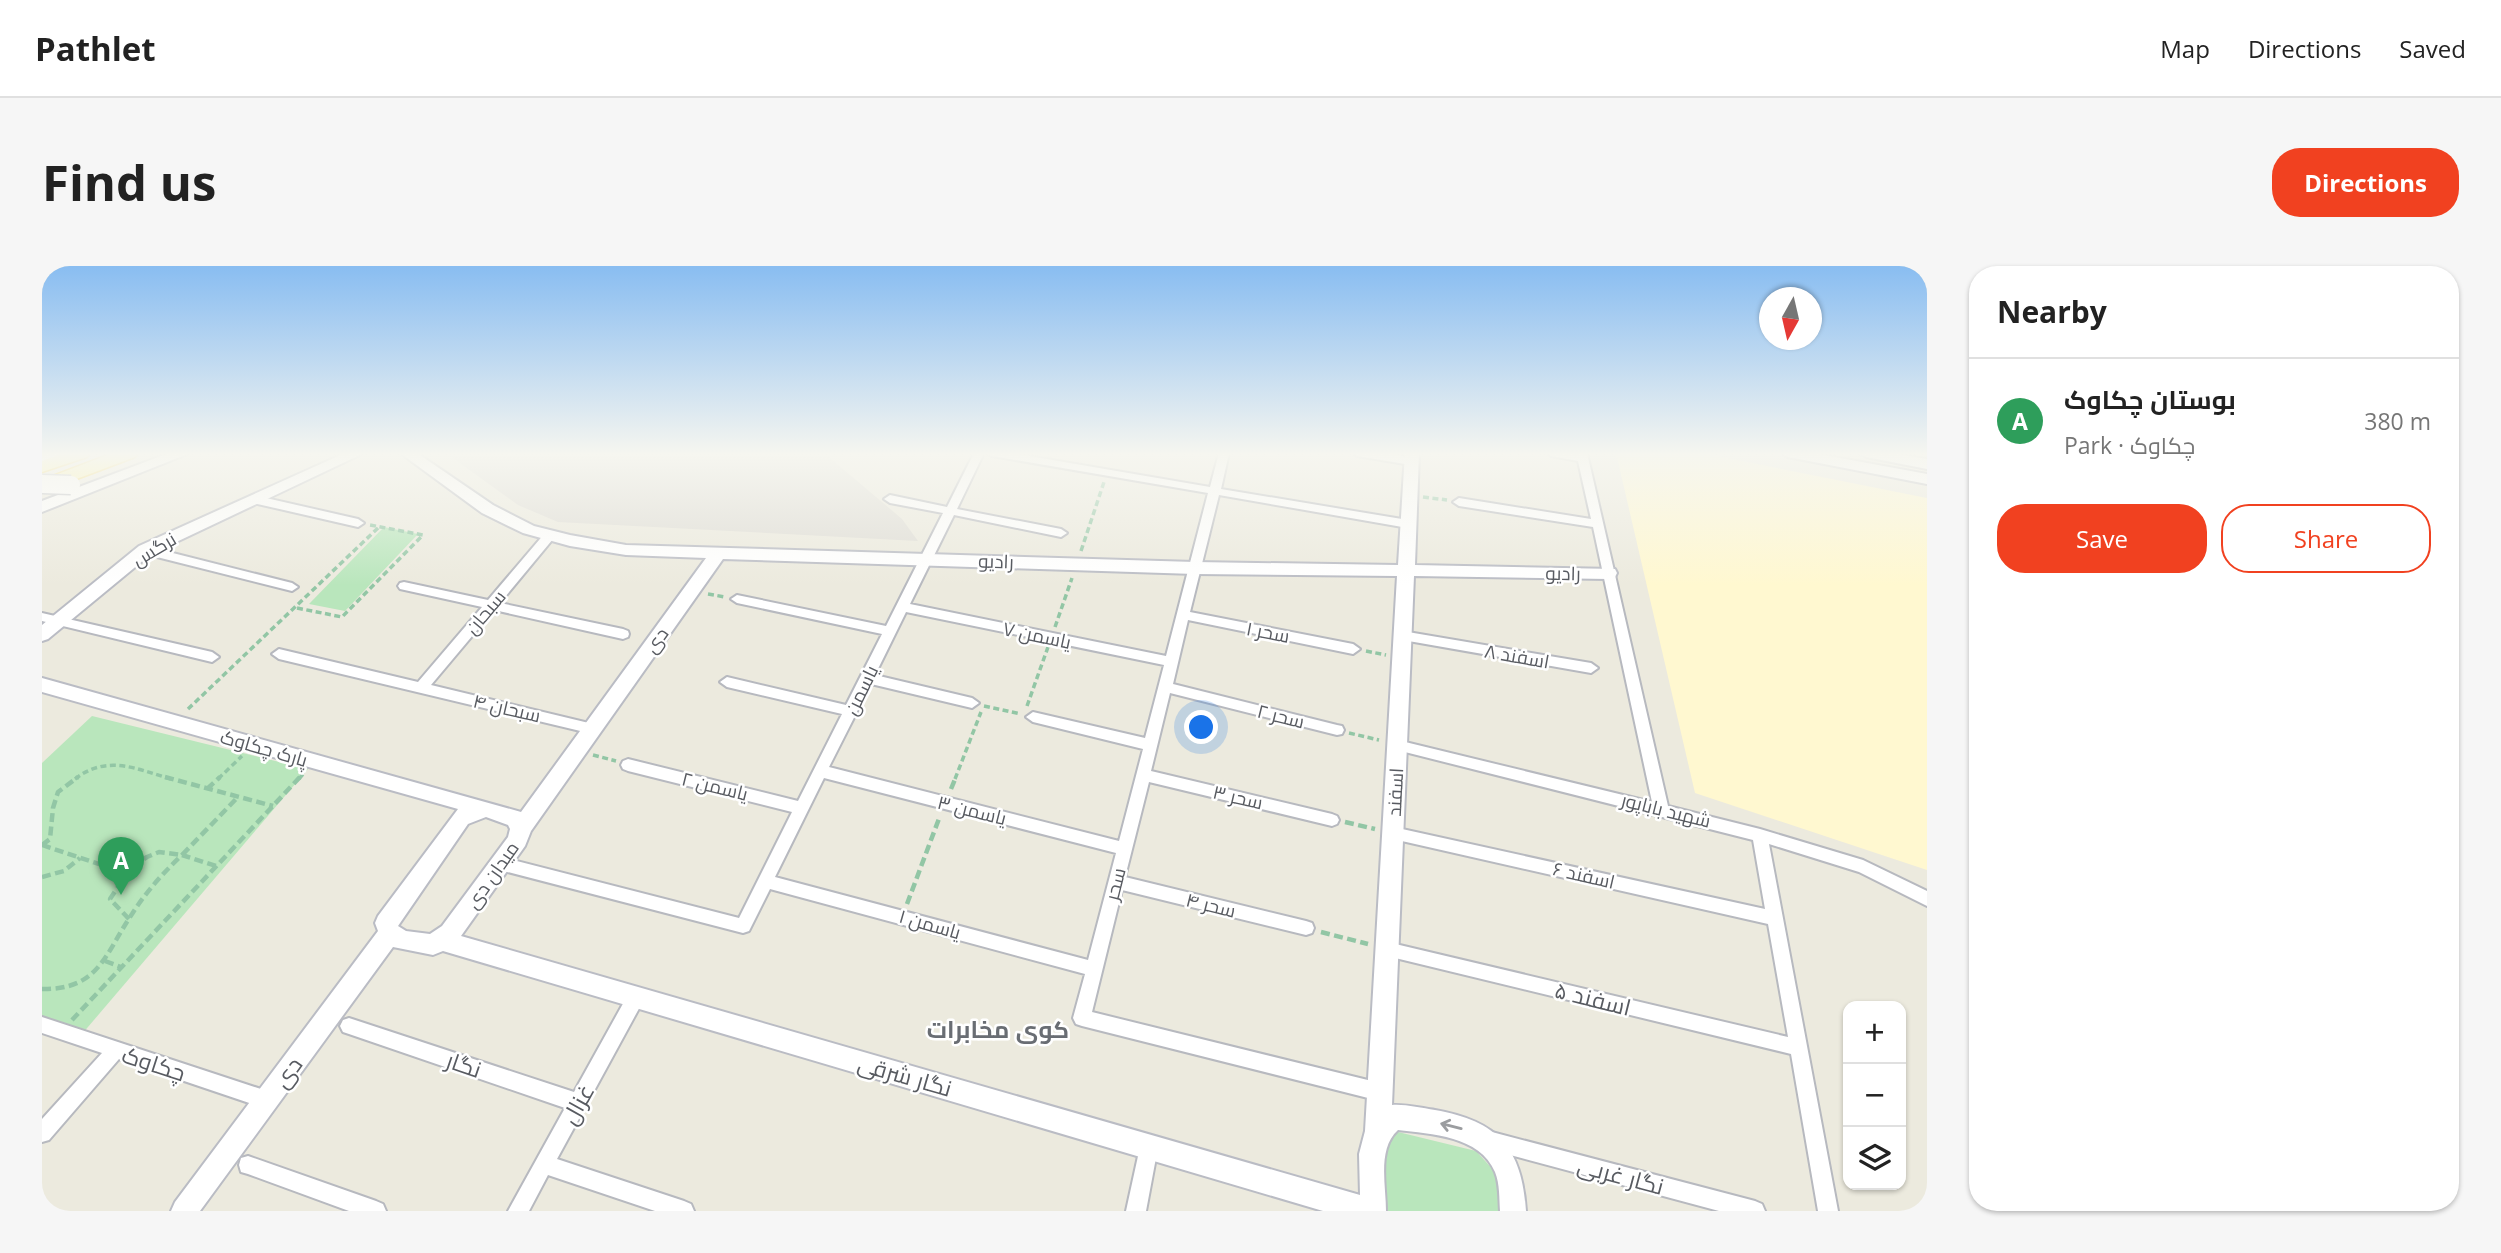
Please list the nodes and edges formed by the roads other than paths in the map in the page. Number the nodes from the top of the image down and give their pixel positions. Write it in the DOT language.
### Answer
graph roads {
  1 [pos="67,497"];
  2 [pos="257,497"];
  3 [pos="470,497"];
  4 [pos="957,497"];
  5 [pos="1212,497"];
  6 [pos="1250,497"];
  7 [pos="1409,497"];
  8 [pos="1592,497"];
  9 [pos="253,499"];
  10 [pos="890,499"];
  11 [pos="1460,502"];
  12 [pos="42,507"];
  13 [pos="950,511"];
  14 [pos="358,523"];
  15 [pos="1408,524"];
  16 [pos="1598,524"];
  17 [pos="1061,533"];
  18 [pos="549,536"];
  19 [pos="145,550"];
  20 [pos="718,554"];
  21 [pos="927,558"];
  22 [pos="1195,568"];
  23 [pos="1406,571"];
  24 [pos="1609,573"];
  25 [pos="404,586"];
  26 [pos="292,587"];
  27 [pos="737,599"];
  28 [pos="493,604"];
  29 [pos="902,607"];
  30 [pos="1183,615"];
  31 [pos="50,619"];
  32 [pos="890,631"];
  33 [pos="623,634"];
  34 [pos="42,635"];
  35 [pos="1402,636"];
  36 [pos="1353,649"];
  37 [pos="279,654"];
  38 [pos="212,657"];
  39 [pos="1171,662"];
  40 [pos="1591,668"];
  41 [pos="867,678"];
  42 [pos="727,682"];
  43 [pos="42,685"];
  44 [pos="1165,687"];
  45 [pos="422,688"];
  46 [pos="972,703"];
  47 [pos="851,710"];
  48 [pos="1033,717"];
  49 [pos="593,729"];
  50 [pos="1337,730"];
  51 [pos="1150,745"];
  52 [pos="1397,745"];
  53 [pos="628,765"];
  54 [pos="821,771"];
  55 [pos="1143,775"];
  56 [pos="802,808"];
  57 [pos="1661,808"];
  58 [pos="486,809"];
  59 [pos="1332,820"];
  60 [pos="521,828"];
  61 [pos="1393,833"];
  62 [pos="1760,835"];
  63 [pos="1124,849"];
  64 [pos="501,864"];
  65 [pos="766,881"];
  66 [pos="1116,882"];
  67 [pos="1927,899"];
  68 [pos="1775,918"];
  69 [pos="1306,928"];
  70 [pos="390,933"];
  71 [pos="441,940"];
  72 [pos="1387,949"];
  73 [pos="1094,970"];
  74 [pos="636,997"];
  75 [pos="42,1025"];
  76 [pos="349,1026"];
  77 [pos="1799,1048"];
  78 [pos="116,1050"];
  79 [pos="1380,1092"];
  80 [pos="267,1100"];
  81 [pos="578,1103"];
  82 [pos="1378,1132"];
  83 [pos="42,1133"];
  84 [pos="1487,1140"];
  85 [pos="1149,1147"];
  86 [pos="544,1164"];
  87 [pos="248,1165"];
  88 [pos="1712,1205"];
  89 [pos="184,1211"];
  90 [pos="376,1211"];
  91 [pos="518,1211"];
  92 [pos="684,1211"];
  93 [pos="1136,1211"];
  94 [pos="1371,1211"];
  95 [pos="1513,1211"];
  96 [pos="1755,1211"];
  97 [pos="1828,1211"];
  1 -- 12 [label="main road"];
  2 -- 9 [label="street, نرگس"];
  3 -- 18 [label="street, رادیو"];
  4 -- 13 [label="street, یاسمن"];
  5 -- 22 [label="street, سحر"];
  6 -- 15 [label="street"];
  7 -- 15 [label="street, اسفند"];
  8 -- 16 [label="street"];
  9 -- 14 [label="street"];
  9 -- 19 [label="street, نرگس"];
  10 -- 13 [label="street"];
  11 -- 16 [label="street"];
  13 -- 17 [label="street"];
  13 -- 21 [label="street, یاسمن"];
  15 -- 23 [label="street, اسفند"];
  16 -- 24 [label="street"];
  18 -- 20 [label="street, رادیو"];
  18 -- 28 [label="street, سبحان"];
  19 -- 26 [label="street"];
  19 -- 31 [label="street, نرگس"];
  20 -- 21 [label="street, رادیو"];
  20 -- 49 [label="street, دی"];
  21 -- 22 [label="street, رادیو"];
  21 -- 29 [label="street, یاسمن"];
  22 -- 23 [label="street, رادیو"];
  22 -- 30 [label="street, سحر"];
  23 -- 24 [label="street, رادیو"];
  23 -- 35 [label="street, اسفند"];
  24 -- 57 [label="street"];
  25 -- 28 [label="street"];
  27 -- 32 [label="street"];
  28 -- 33 [label="street"];
  28 -- 45 [label="street, سبحان"];
  29 -- 32 [label="street, یاسمن"];
  29 -- 39 [label="street, یاسمن ۷"];
  30 -- 36 [label="street, سحر ۱"];
  30 -- 39 [label="street, سحر"];
  31 -- 34 [label="street, نرگس"];
  31 -- 38 [label="street"];
  32 -- 41 [label="street, یاسمن"];
  35 -- 40 [label="street, اسفند ۸"];
  35 -- 52 [label="street, اسفند"];
  37 -- 45 [label="street, سبحان ۴"];
  39 -- 44 [label="street, سحر"];
  41 -- 46 [label="street"];
  41 -- 47 [label="street, یاسمن"];
  42 -- 47 [label="street"];
  43 -- 58 [label="street, پارک چکاوک"];
  44 -- 50 [label="street, سحر ۲"];
  44 -- 51 [label="street, سحر"];
  45 -- 49 [label="street, سبحان ۴"];
  47 -- 54 [label="street, یاسمن"];
  48 -- 51 [label="street"];
  49 -- 60 [label="street, دی"];
  51 -- 55 [label="street, سحر"];
  52 -- 57 [label="street, شهید باباپور"];
  52 -- 61 [label="street, اسفند"];
  53 -- 56 [label="street, یاسمن ۲"];
  54 -- 56 [label="street, یاسمن"];
  54 -- 63 [label="street, یاسمن ۳"];
  55 -- 59 [label="street, سحر ۳"];
  55 -- 63 [label="street, سحر"];
  56 -- 65 [label="street, یاسمن"];
  57 -- 62 [label="street, شهید باباپور"];
  58 -- 60 [label="street, میدان دی"];
  58 -- 70 [label="street"];
  60 -- 64 [label="street, میدان دی"];
  61 -- 68 [label="street, اسفند ۶"];
  61 -- 72 [label="street, اسفند"];
  62 -- 67 [label="street, شهید باباپور"];
  62 -- 68 [label="street"];
  63 -- 66 [label="street, سحر"];
  64 -- 65 [label="street, یاسمن"];
  64 -- 71 [label="street, میدان دی"];
  65 -- 73 [label="street, یاسمن ۱"];
  66 -- 69 [label="street, سحر ۴"];
  66 -- 73 [label="street, سحر"];
  68 -- 77 [label="street"];
  70 -- 71 [label="street"];
  70 -- 80 [label="street, دی"];
  71 -- 74 [label="street, نگار شرقی"];
  72 -- 77 [label="street, اسفند ۵"];
  72 -- 79 [label="street, اسفند"];
  73 -- 79 [label="street, سحر"];
  74 -- 81 [label="street, غزال"];
  74 -- 85 [label="street, نگار شرقی"];
  75 -- 78 [label="street, چکاوک"];
  76 -- 81 [label="street, نگار"];
  77 -- 97 [label="street"];
  78 -- 80 [label="street, چکاوک"];
  78 -- 83 [label="street"];
  79 -- 82 [label="street, اسفند"];
  80 -- 89 [label="street, دی"];
  81 -- 86 [label="street, غزال"];
  84 -- 82 [label="street, one-way"];
  82 -- 94 [label="street, اسفند"];
  84 -- 88 [label="street, نگار غربی"];
  84 -- 95 [label="street"];
  85 -- 93 [label="street"];
  85 -- 94 [label="street, نگار شرقی"];
  86 -- 91 [label="street, غزال"];
  86 -- 92 [label="street"];
  87 -- 90 [label="street"];
  88 -- 96 [label="street, نگار غربی"];
}
